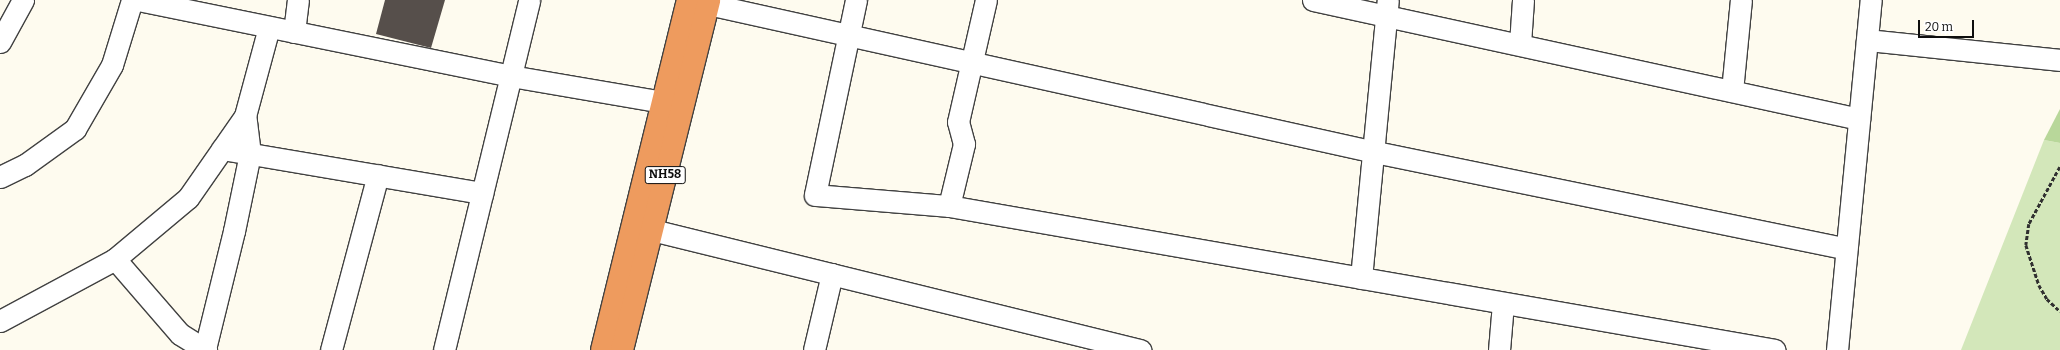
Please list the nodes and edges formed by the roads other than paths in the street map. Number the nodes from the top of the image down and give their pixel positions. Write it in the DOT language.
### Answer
graph roads {
  1 [pos="23,0"];
  2 [pos="132,0"];
  3 [pos="138,0"];
  4 [pos="298,0"];
  5 [pos="529,0"];
  6 [pos="856,0"];
  7 [pos="986,0"];
  8 [pos="1313,0"];
  9 [pos="1523,0"];
  10 [pos="1741,0"];
  11 [pos="1871,0"];
  12 [pos="702,1"];
  13 [pos="1388,8"];
  14 [pos="269,27"];
  15 [pos="294,32"];
  16 [pos="850,35"];
  17 [pos="1867,40"];
  18 [pos="0,42"];
  19 [pos="1520,44"];
  20 [pos="2060,60"];
  21 [pos="971,62"];
  22 [pos="511,76"];
  23 [pos="1732,91"];
  24 [pos="672,103"];
  25 [pos="245,116"];
  26 [pos="1859,119"];
  27 [pos="222,149"];
  28 [pos="1375,152"];
  29 [pos="250,154"];
  30 [pos="378,175"];
  31 [pos="0,177"];
  32 [pos="482,193"];
  33 [pos="949,206"];
  34 [pos="652,230"];
  35 [pos="1846,249"];
  36 [pos="115,259"];
  37 [pos="832,274"];
  38 [pos="1361,278"];
  39 [pos="1503,302"];
  40 [pos="0,321"];
  41 [pos="205,350"];
  42 [pos="331,350"];
  43 [pos="444,350"];
  44 [pos="602,350"];
  45 [pos="622,350"];
  46 [pos="814,350"];
  47 [pos="1140,350"];
  48 [pos="1499,350"];
  49 [pos="1775,350"];
  50 [pos="1837,350"];
  1 -- 18 [label="street"];
  2 -- 31 [label="street"];
  3 -- 14 [label="street"];
  4 -- 15 [label="street"];
  5 -- 22 [label="street"];
  6 -- 16 [label="street"];
  7 -- 21 [label="street"];
  8 -- 13 [label="street"];
  9 -- 19 [label="street"];
  10 -- 23 [label="street"];
  11 -- 17 [label="street"];
  12 -- 16 [label="street"];
  12 -- 24 [label="highway, NH58"];
  13 -- 19 [label="street"];
  13 -- 28 [label="street"];
  14 -- 15 [label="street"];
  14 -- 25 [label="street"];
  15 -- 22 [label="street"];
  16 -- 21 [label="street"];
  16 -- 33 [label="street"];
  17 -- 20 [label="street"];
  17 -- 26 [label="street"];
  19 -- 23 [label="street"];
  21 -- 28 [label="street"];
  21 -- 33 [label="street"];
  22 -- 24 [label="street"];
  22 -- 32 [label="street"];
  23 -- 26 [label="street"];
  24 -- 34 [label="highway, NH58"];
  24 -- 44 [label="highway, NH58"];
  25 -- 27 [label="street"];
  25 -- 29 [label="street"];
  26 -- 35 [label="street"];
  27 -- 29 [label="street"];
  27 -- 36 [label="street"];
  28 -- 35 [label="street"];
  28 -- 38 [label="street"];
  29 -- 30 [label="street"];
  29 -- 41 [label="street"];
  30 -- 32 [label="street"];
  30 -- 42 [label="street"];
  32 -- 43 [label="street"];
  33 -- 38 [label="street"];
  34 -- 37 [label="street"];
  34 -- 45 [label="highway, NH58"];
  35 -- 50 [label="street"];
  36 -- 40 [label="street"];
  36 -- 41 [label="street"];
  37 -- 46 [label="street"];
  37 -- 47 [label="street"];
  38 -- 39 [label="street"];
  39 -- 48 [label="street"];
  39 -- 49 [label="street"];
}
